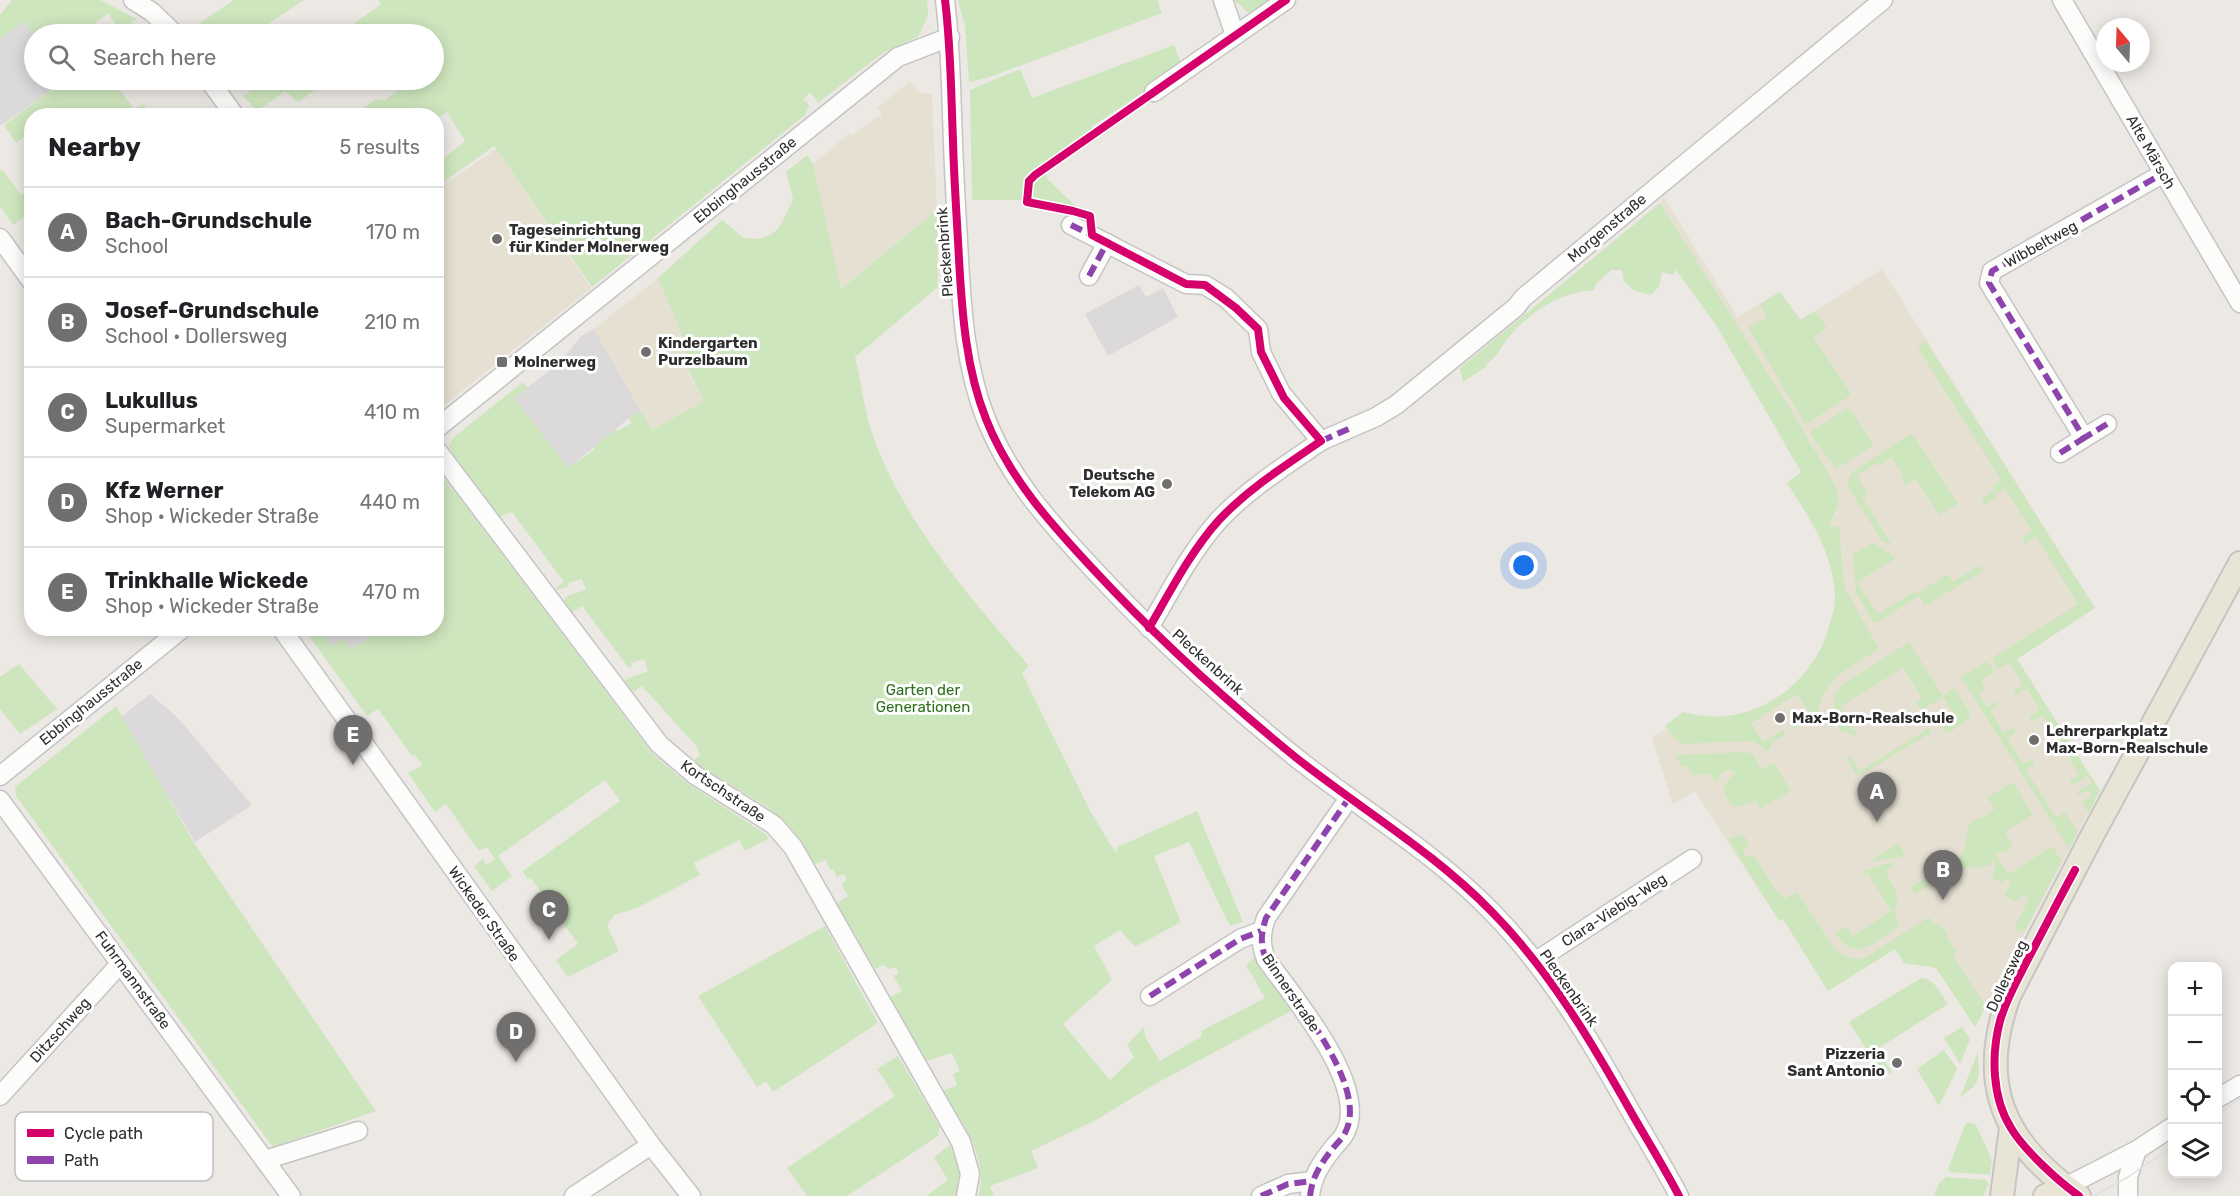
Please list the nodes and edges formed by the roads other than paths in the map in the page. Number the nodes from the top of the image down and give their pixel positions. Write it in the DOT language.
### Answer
graph roads {
  1 [pos="133,0"];
  2 [pos="945,0"];
  3 [pos="1222,0"];
  4 [pos="1286,0"];
  5 [pos="1883,0"];
  6 [pos="2062,0"];
  7 [pos="165,24"];
  8 [pos="1235,35"];
  9 [pos="950,37"];
  10 [pos="216,90"];
  11 [pos="1154,93"];
  12 [pos="229,108"];
  13 [pos="2164,173"];
  14 [pos="1071,225"];
  15 [pos="0,238"];
  16 [pos="1107,243"];
  17 [pos="24,271"];
  18 [pos="1089,276"];
  19 [pos="2240,303"];
  20 [pos="444,423"];
  21 [pos="2107,424"];
  22 [pos="2084,438"];
  23 [pos="1322,441"];
  24 [pos="2060,453"];
  25 [pos="444,460"];
  26 [pos="2240,563"];
  27 [pos="1149,628"];
  28 [pos="173,636"];
  29 [pos="287,636"];
  30 [pos="0,776"];
  31 [pos="1349,798"];
  32 [pos="0,800"];
  33 [pos="1692,859"];
  34 [pos="1262,931"];
  35 [pos="1536,961"];
  36 [pos="120,964"];
  37 [pos="1150,996"];
  38 [pos="2240,1085"];
  39 [pos="2222,1095"];
  40 [pos="0,1096"];
  41 [pos="2011,1128"];
  42 [pos="2168,1129"];
  43 [pos="358,1131"];
  44 [pos="651,1146"];
  45 [pos="2137,1150"];
  46 [pos="265,1160"];
  47 [pos="1311,1188"];
  48 [pos="2072,1191"];
  49 [pos="291,1196"];
  50 [pos="574,1196"];
  51 [pos="691,1196"];
  52 [pos="966,1196"];
  53 [pos="1261,1196"];
  54 [pos="1678,1196"];
  55 [pos="2002,1196"];
  56 [pos="2044,1196"];
  57 [pos="2128,1196"];
  1 -- 7 [label="street"];
  2 -- 9 [label="street, Pleckenbrink"];
  3 -- 8 [label="street"];
  4 -- 8 [label="street"];
  5 -- 23 [label="street, Morgenstraße"];
  6 -- 13 [label="street, Alte Märsch"];
  8 -- 11 [label="street"];
  9 -- 20 [label="street, Ebbinghausstraße"];
  9 -- 27 [label="street, Pleckenbrink"];
  10 -- 12 [label="street"];
  13 -- 19 [label="street, Alte Märsch"];
  13 -- 22 [label="street, Wibbeltweg"];
  14 -- 16 [label="street"];
  15 -- 17 [label="street"];
  16 -- 18 [label="street"];
  16 -- 23 [label="street"];
  21 -- 22 [label="street"];
  22 -- 24 [label="street"];
  23 -- 27 [label="street, Morgenstraße"];
  25 -- 52 [label="street, Kortschstraße"];
  26 -- 41 [label="main road, Dollersweg"];
  27 -- 31 [label="street, Pleckenbrink"];
  28 -- 30 [label="street, Ebbinghausstraße"];
  29 -- 44 [label="street, Wickeder Straße"];
  31 -- 34 [label="street"];
  31 -- 35 [label="street, Pleckenbrink"];
  32 -- 36 [label="street, Fuhrmannstraße"];
  33 -- 35 [label="street, Clara-Viebig-Weg"];
  34 -- 37 [label="street"];
  34 -- 47 [label="street, Binnerstraße"];
  35 -- 54 [label="street, Pleckenbrink"];
  36 -- 40 [label="street, Ditzschweg"];
  36 -- 46 [label="street, Fuhrmannstraße"];
  38 -- 39 [label="street"];
  41 -- 48 [label="main road, Dollersweg"];
  41 -- 55 [label="main road, Dollersweg"];
  42 -- 45 [label="street"];
  43 -- 46 [label="street"];
  44 -- 50 [label="street"];
  44 -- 51 [label="street, Wickeder Straße"];
  45 -- 48 [label="street"];
  45 -- 57 [label="street"];
  46 -- 49 [label="street, Fuhrmannstraße"];
  47 -- 53 [label="street"];
  48 -- 56 [label="main road"];
}
